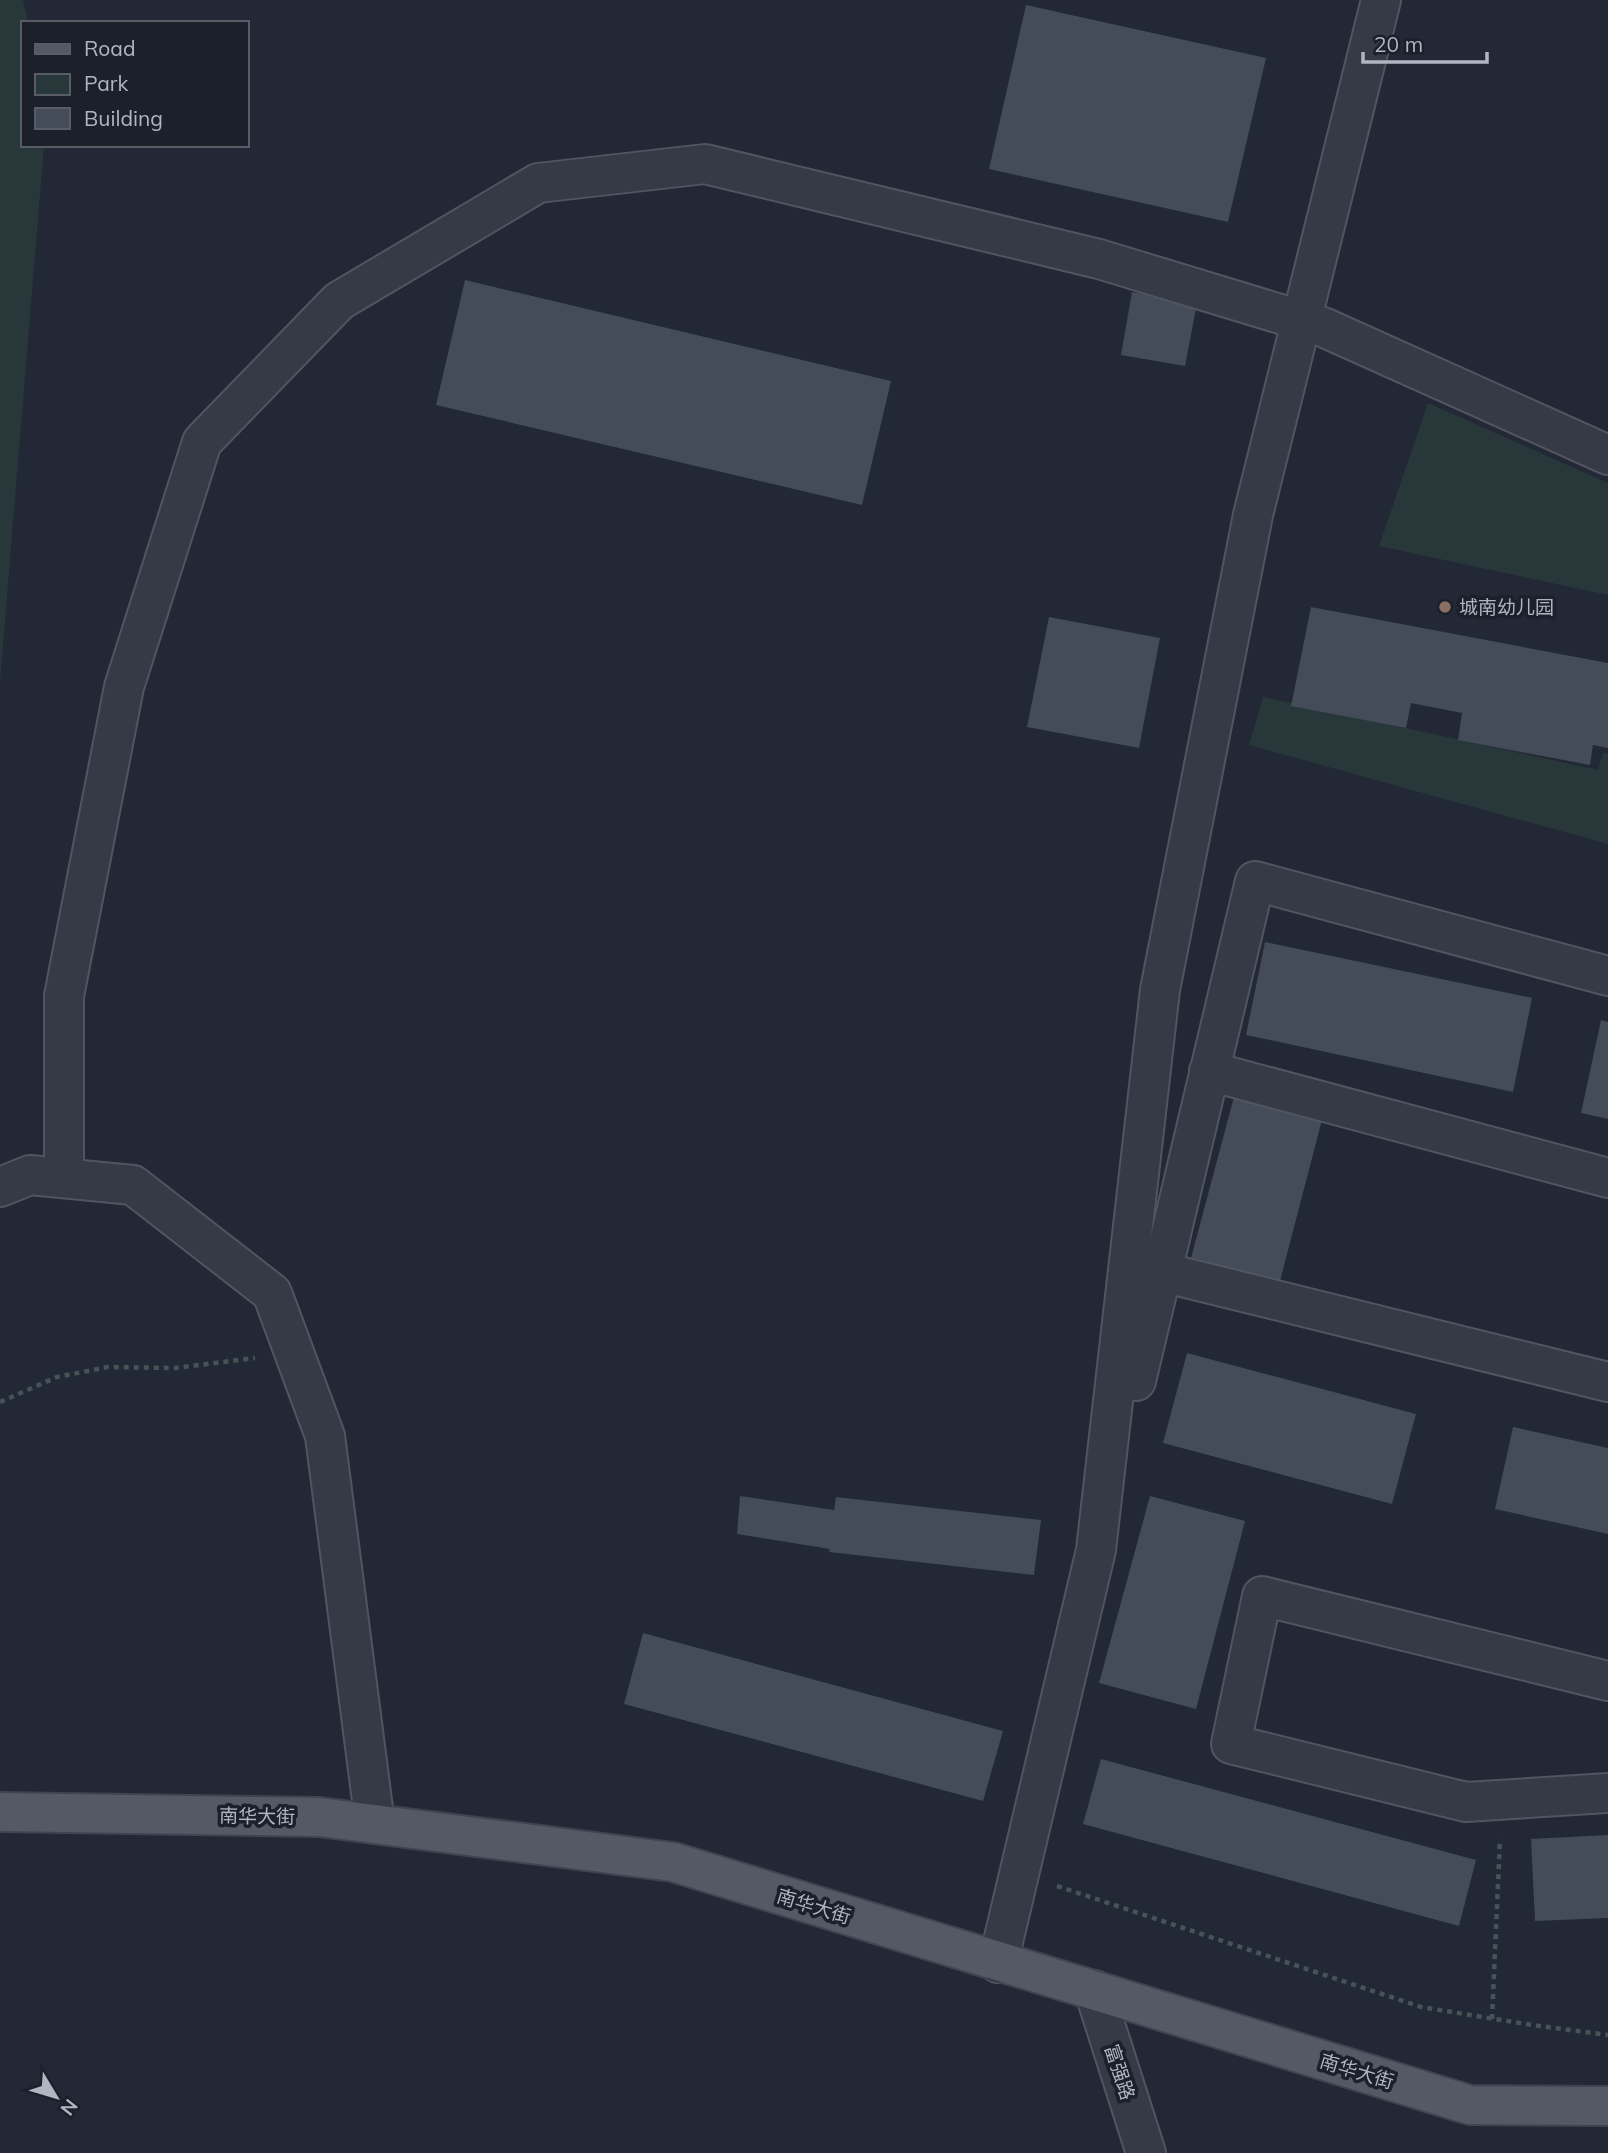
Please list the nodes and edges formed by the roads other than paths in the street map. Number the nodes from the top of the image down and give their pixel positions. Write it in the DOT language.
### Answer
graph roads {
  1 [pos="1381,0"];
  2 [pos="1301,321"];
  3 [pos="1608,455"];
  4 [pos="1608,976"];
  5 [pos="1209,1071"];
  6 [pos="64,1178"];
  7 [pos="1608,1178"];
  8 [pos="0,1187"];
  9 [pos="1162,1272"];
  10 [pos="1608,1382"];
  11 [pos="1096,1550"];
  12 [pos="1608,1681"];
  13 [pos="1608,1793"];
  14 [pos="0,1812"];
  15 [pos="375,1824"];
  16 [pos="998,1963"];
  17 [pos="1094,1990"];
  18 [pos="1608,2106"];
  19 [pos="1146,2153"];
  1 -- 2 [label="street"];
  2 -- 3 [label="street"];
  2 -- 6 [label="street"];
  2 -- 11 [label="street"];
  4 -- 5 [label="street"];
  5 -- 7 [label="street"];
  5 -- 9 [label="street"];
  6 -- 8 [label="street"];
  6 -- 15 [label="street"];
  9 -- 10 [label="street"];
  9 -- 11 [label="street"];
  11 -- 16 [label="street"];
  12 -- 13 [label="street"];
  14 -- 15 [label="main road, 南华大街"];
  15 -- 16 [label="main road, 南华大街"];
  16 -- 17 [label="main road, 南华大街"];
  17 -- 18 [label="main road, 南华大街"];
  17 -- 19 [label="street, 富强路"];
}
